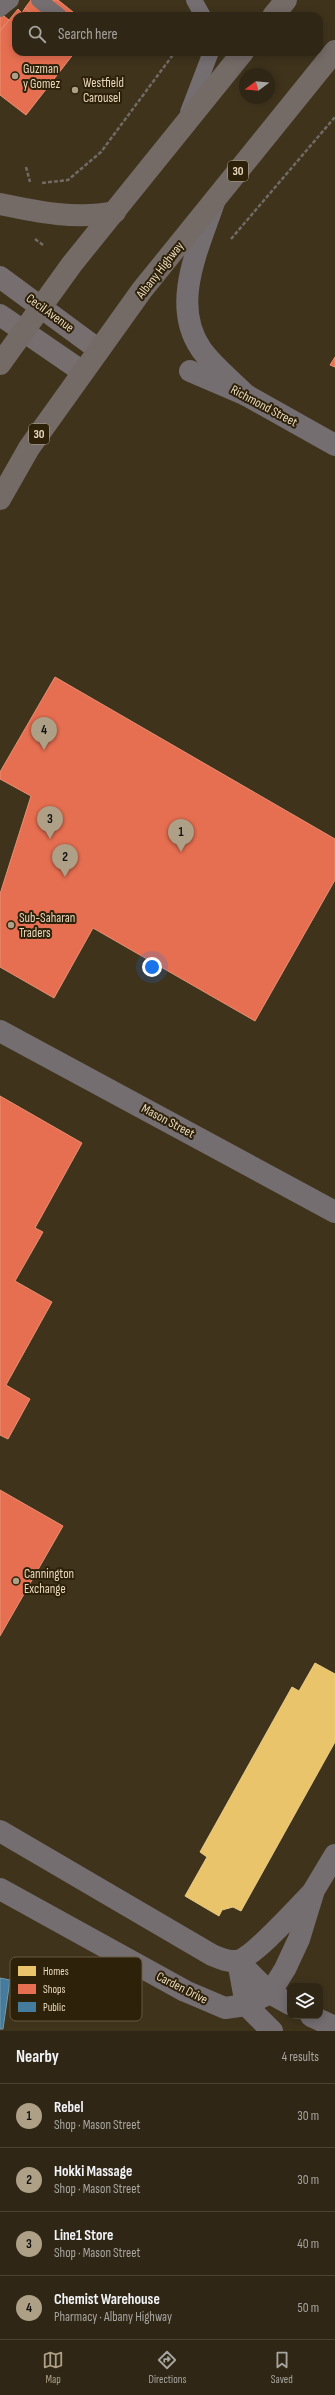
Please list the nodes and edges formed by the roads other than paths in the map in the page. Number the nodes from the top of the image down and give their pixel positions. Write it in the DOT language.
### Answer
graph roads {
  1 [pos="11,0"];
  2 [pos="38,0"];
  3 [pos="194,0"];
  4 [pos="286,0"];
  5 [pos="0,9"];
  6 [pos="54,12"];
  7 [pos="201,12"];
  8 [pos="276,12"];
  9 [pos="335,51"];
  10 [pos="210,56"];
  11 [pos="240,56"];
  12 [pos="184,125"];
  13 [pos="214,202"];
  14 [pos="0,204"];
  15 [pos="115,212"];
  16 [pos="0,277"];
  17 [pos="41,307"];
  18 [pos="0,314"];
  19 [pos="23,330"];
  20 [pos="99,350"];
  21 [pos="0,364"];
  22 [pos="83,372"];
  23 [pos="190,372"];
  24 [pos="246,395"];
  25 [pos="335,445"];
  26 [pos="0,499"];
  27 [pos="0,1031"];
  28 [pos="335,1212"];
  29 [pos="2,1838"];
  30 [pos="335,1854"];
  31 [pos="0,1889"];
  32 [pos="314,1890"];
  33 [pos="125,1957"];
  34 [pos="238,1961"];
  35 [pos="142,1966"];
  36 [pos="270,1992"];
  37 [pos="287,2002"];
  38 [pos="246,2005"];
  39 [pos="318,2019"];
  40 [pos="335,2027"];
  41 [pos="272,2031"];
  1 -- 5 [label="lane"];
  2 -- 6 [label="lane"];
  3 -- 7 [label="lane"];
  4 -- 8 [label="highway"];
  9 -- 13 [label="highway, Albany Highway / 30"];
  10 -- 12 [label="lane"];
  11 -- 12 [label="highway"];
  12 -- 15 [label="highway"];
  13 -- 20 [label="highway, Albany Highway / 30"];
  13 -- 24 [label="street"];
  14 -- 15 [label="highway"];
  15 -- 17 [label="highway"];
  16 -- 17 [label="main road, Cecil Avenue"];
  17 -- 19 [label="highway"];
  17 -- 20 [label="main road, Cecil Avenue"];
  18 -- 19 [label="main road"];
  19 -- 21 [label="highway"];
  19 -- 22 [label="main road"];
  20 -- 22 [label="highway, Albany Highway / 30"];
  22 -- 26 [label="highway, Albany Highway / 30"];
  23 -- 24 [label="street, Richmond Street"];
  24 -- 25 [label="street, Richmond Street"];
  27 -- 28 [label="street, Mason Street"];
  29 -- 34 [label="street"];
  30 -- 32 [label="street, Carden Drive"];
  31 -- 33 [label="street, Carden Drive"];
  32 -- 34 [label="street, Carden Drive"];
  32 -- 36 [label="street, Carden Drive"];
  34 -- 36 [label="street"];
  34 -- 38 [label="street"];
  35 -- 38 [label="street, Carden Drive"];
  36 -- 37 [label="street"];
  36 -- 38 [label="street, Carden Drive"];
  38 -- 41 [label="street"];
  39 -- 40 [label="street"];
}
